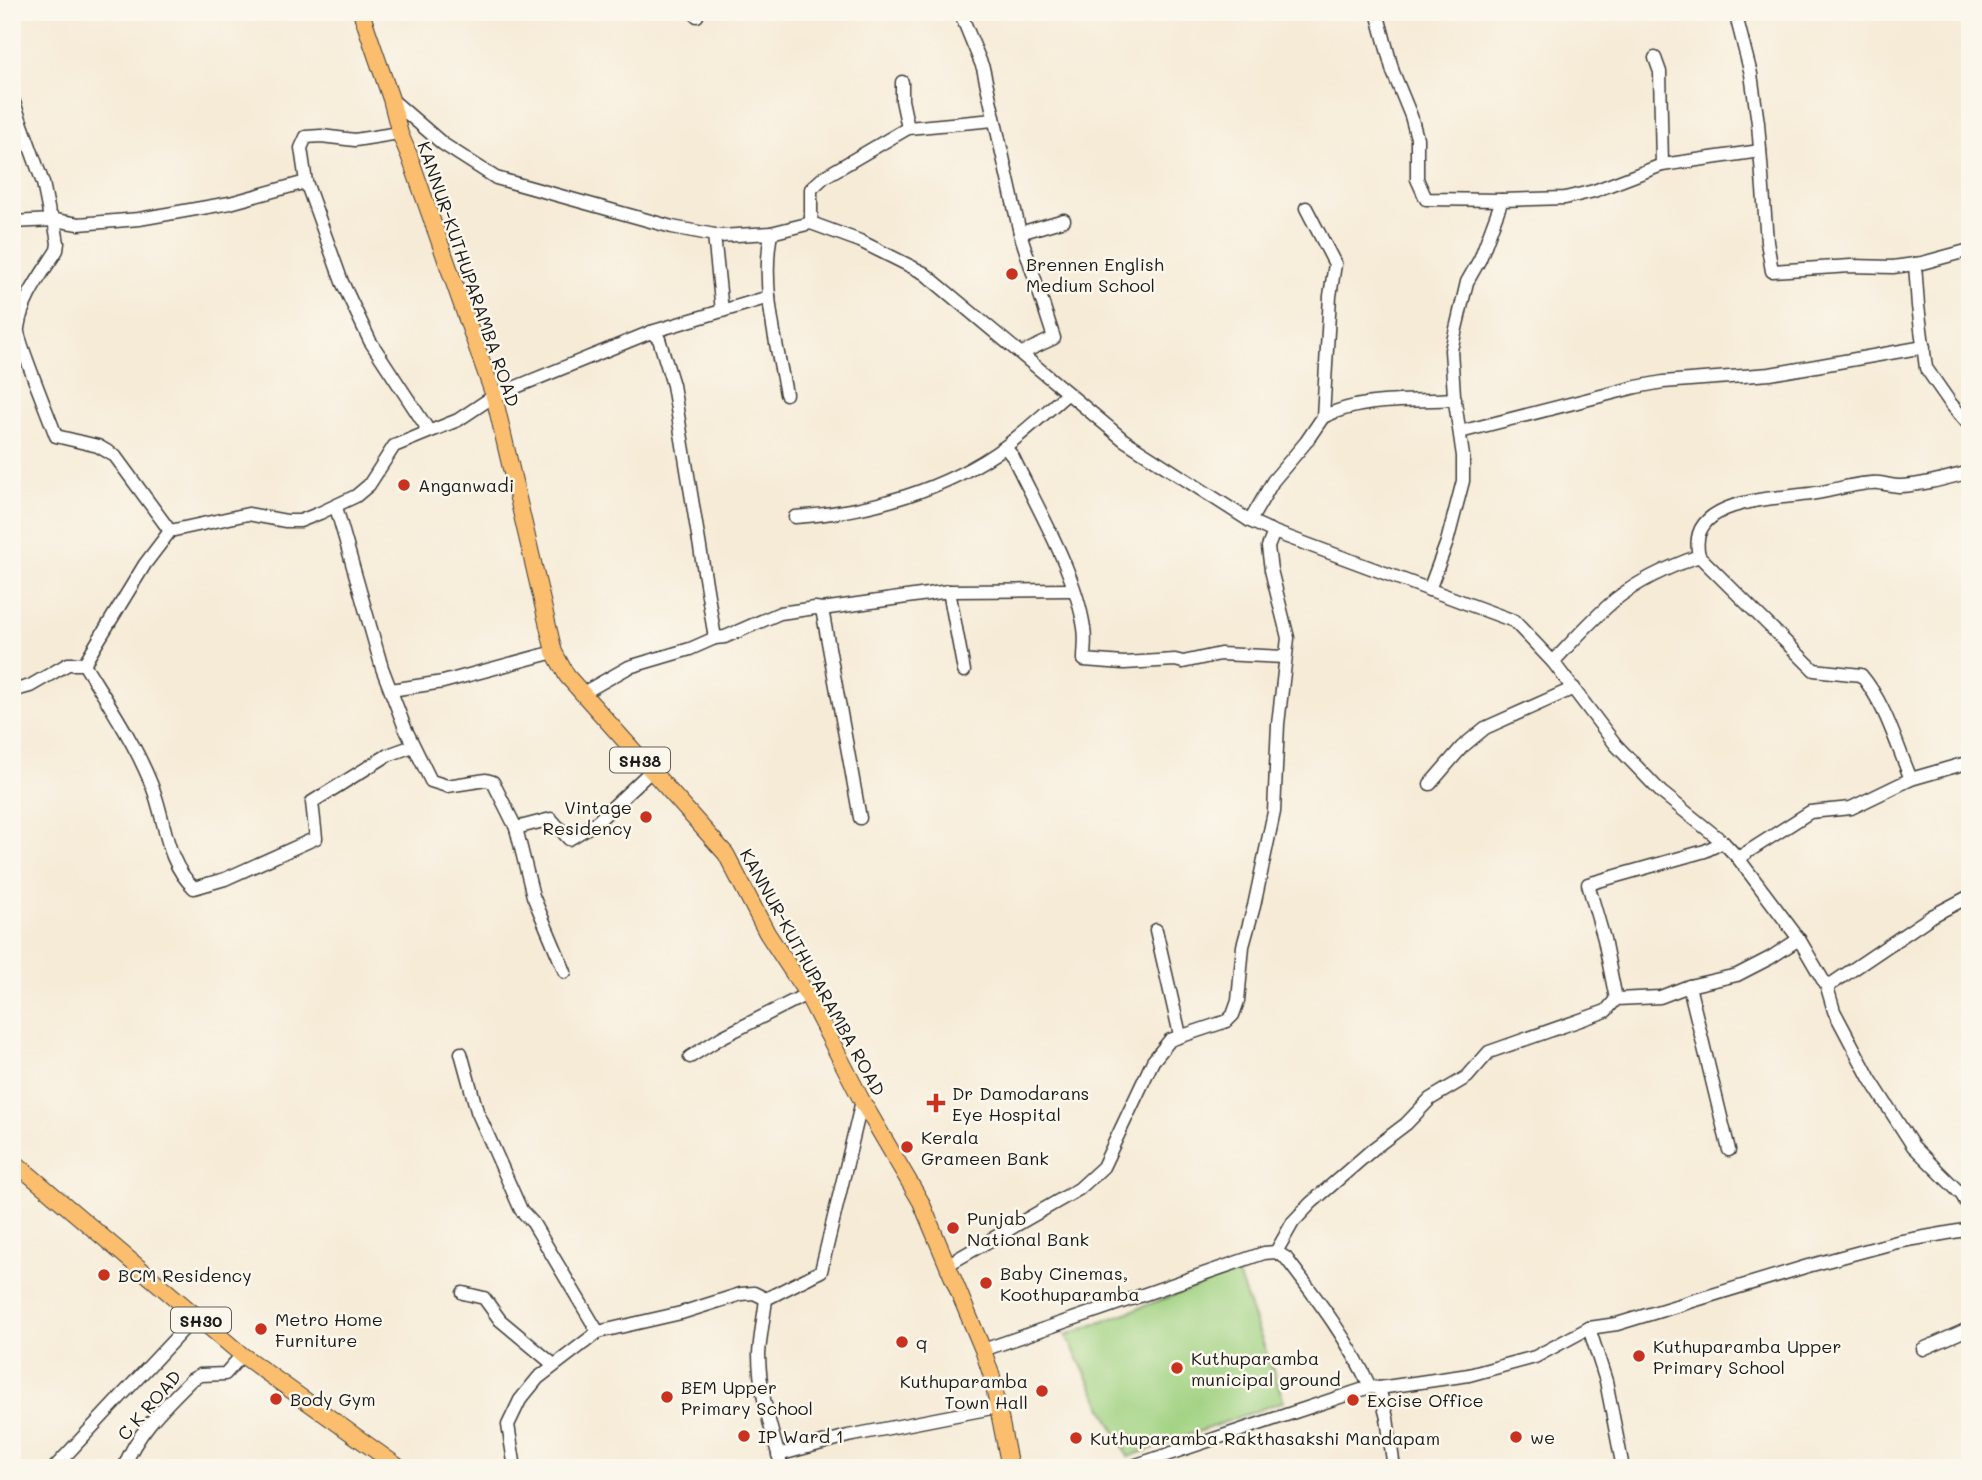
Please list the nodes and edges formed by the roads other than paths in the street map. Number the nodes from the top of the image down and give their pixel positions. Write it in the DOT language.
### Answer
graph roads {
  1 [pos="361,12"];
  2 [pos="960,12"];
  3 [pos="1377,12"];
  4 [pos="1735,12"];
  5 [pos="1655,58"];
  6 [pos="902,82"];
  7 [pos="12,97"];
  8 [pos="391,99"];
  9 [pos="994,120"];
  10 [pos="908,128"];
  11 [pos="399,133"];
  12 [pos="1760,151"];
  13 [pos="1662,165"];
  14 [pos="306,182"];
  15 [pos="1502,200"];
  16 [pos="1306,208"];
  17 [pos="54,220"];
  18 [pos="1064,220"];
  19 [pos="12,222"];
  20 [pos="811,223"];
  21 [pos="771,233"];
  22 [pos="1020,233"];
  23 [pos="714,235"];
  24 [pos="1970,250"];
  25 [pos="1915,264"];
  26 [pos="769,297"];
  27 [pos="722,311"];
  28 [pos="651,332"];
  29 [pos="1924,347"];
  30 [pos="1022,353"];
  31 [pos="786,394"];
  32 [pos="1067,394"];
  33 [pos="494,396"];
  34 [pos="1455,399"];
  35 [pos="1323,417"];
  36 [pos="1970,426"];
  37 [pos="429,431"];
  38 [pos="1460,432"];
  39 [pos="1005,447"];
  40 [pos="1970,472"];
  41 [pos="336,507"];
  42 [pos="795,517"];
  43 [pos="1250,522"];
  44 [pos="170,531"];
  45 [pos="1274,532"];
  46 [pos="1699,556"];
  47 [pos="1073,590"];
  48 [pos="1429,590"];
  49 [pos="949,591"];
  50 [pos="822,609"];
  51 [pos="715,638"];
  52 [pos="554,652"];
  53 [pos="1285,657"];
  54 [pos="1553,662"];
  55 [pos="83,664"];
  56 [pos="964,671"];
  57 [pos="1574,688"];
  58 [pos="391,690"];
  59 [pos="12,691"];
  60 [pos="583,693"];
  61 [pos="413,746"];
  62 [pos="1970,762"];
  63 [pos="651,771"];
  64 [pos="1911,779"];
  65 [pos="1430,784"];
  66 [pos="860,818"];
  67 [pos="516,828"];
  68 [pos="1723,842"];
  69 [pos="1738,858"];
  70 [pos="1970,896"];
  71 [pos="1156,930"];
  72 [pos="1798,939"];
  73 [pos="565,972"];
  74 [pos="1689,986"];
  75 [pos="1827,987"];
  76 [pos="807,994"];
  77 [pos="1616,999"];
  78 [pos="1180,1035"];
  79 [pos="461,1052"];
  80 [pos="691,1057"];
  81 [pos="862,1101"];
  82 [pos="1729,1150"];
  83 [pos="13,1161"];
  84 [pos="1966,1192"];
  85 [pos="1970,1209"];
  86 [pos="1970,1228"];
  87 [pos="1276,1252"];
  88 [pos="947,1265"];
  89 [pos="463,1293"];
  90 [pos="766,1298"];
  91 [pos="196,1316"];
  92 [pos="1589,1328"];
  93 [pos="1970,1328"];
  94 [pos="598,1332"];
  95 [pos="1923,1349"];
  96 [pos="983,1350"];
  97 [pos="242,1355"];
  98 [pos="554,1365"];
  99 [pos="1374,1387"];
  100 [pos="997,1407"];
  101 [pos="780,1461"];
  102 [pos="54,1468"];
  103 [pos="124,1468"];
  104 [pos="400,1468"];
  105 [pos="515,1468"];
  106 [pos="1010,1468"];
  107 [pos="1127,1468"];
  108 [pos="1394,1468"];
  109 [pos="1623,1468"];
  1 -- 8 [label="main road, KANNUR-KUTHUPARAMBA ROAD / SH38"];
  2 -- 9 [label="street"];
  3 -- 15 [label="street"];
  4 -- 12 [label="street"];
  5 -- 13 [label="street"];
  6 -- 10 [label="street"];
  7 -- 17 [label="street"];
  8 -- 11 [label="main road, KANNUR-KUTHUPARAMBA ROAD / SH38"];
  8 -- 23 [label="street"];
  9 -- 10 [label="street"];
  9 -- 22 [label="street"];
  10 -- 20 [label="street"];
  11 -- 14 [label="street"];
  11 -- 33 [label="main road, KANNUR-KUTHUPARAMBA ROAD / SH38"];
  12 -- 13 [label="street"];
  12 -- 25 [label="street"];
  13 -- 15 [label="street"];
  14 -- 17 [label="street"];
  14 -- 37 [label="street"];
  15 -- 34 [label="street"];
  16 -- 35 [label="street"];
  17 -- 19 [label="street"];
  17 -- 44 [label="street"];
  18 -- 22 [label="street"];
  20 -- 21 [label="street"];
  20 -- 30 [label="street"];
  21 -- 23 [label="street"];
  21 -- 26 [label="street"];
  22 -- 30 [label="street"];
  23 -- 27 [label="street"];
  24 -- 25 [label="street"];
  25 -- 29 [label="street"];
  26 -- 27 [label="street"];
  26 -- 31 [label="street"];
  27 -- 28 [label="street"];
  28 -- 33 [label="street"];
  28 -- 51 [label="street"];
  29 -- 36 [label="street"];
  29 -- 38 [label="street"];
  30 -- 32 [label="street"];
  32 -- 39 [label="street"];
  32 -- 43 [label="street"];
  33 -- 37 [label="street"];
  33 -- 52 [label="main road, KANNUR-KUTHUPARAMBA ROAD / SH38"];
  34 -- 35 [label="street"];
  34 -- 38 [label="street"];
  35 -- 43 [label="street"];
  37 -- 41 [label="street"];
  38 -- 48 [label="street"];
  39 -- 42 [label="street"];
  39 -- 47 [label="street"];
  40 -- 46 [label="street"];
  41 -- 44 [label="street"];
  41 -- 58 [label="street"];
  43 -- 45 [label="street"];
  44 -- 55 [label="street"];
  45 -- 48 [label="street"];
  45 -- 53 [label="street"];
  46 -- 54 [label="street"];
  46 -- 64 [label="street"];
  47 -- 49 [label="street"];
  47 -- 53 [label="street"];
  48 -- 54 [label="street"];
  49 -- 50 [label="street"];
  49 -- 56 [label="street"];
  50 -- 51 [label="street"];
  50 -- 66 [label="street"];
  51 -- 60 [label="street"];
  52 -- 58 [label="street"];
  52 -- 60 [label="main road, KANNUR-KUTHUPARAMBA ROAD / SH38"];
  53 -- 78 [label="street"];
  54 -- 57 [label="street"];
  55 -- 59 [label="street"];
  55 -- 61 [label="street"];
  57 -- 65 [label="street"];
  57 -- 68 [label="street"];
  58 -- 61 [label="street"];
  60 -- 63 [label="main road, KANNUR-KUTHUPARAMBA ROAD / SH38"];
  61 -- 67 [label="street"];
  62 -- 64 [label="street"];
  63 -- 67 [label="street"];
  63 -- 76 [label="main road, KANNUR-KUTHUPARAMBA ROAD / SH38"];
  64 -- 69 [label="street"];
  67 -- 73 [label="street"];
  68 -- 69 [label="street"];
  68 -- 77 [label="street"];
  69 -- 72 [label="street"];
  70 -- 75 [label="street"];
  71 -- 78 [label="street"];
  72 -- 74 [label="street"];
  72 -- 75 [label="street"];
  74 -- 77 [label="street"];
  74 -- 82 [label="street"];
  75 -- 84 [label="street"];
  76 -- 80 [label="street"];
  76 -- 81 [label="main road, KANNUR-KUTHUPARAMBA ROAD / SH38"];
  77 -- 87 [label="street"];
  78 -- 88 [label="street"];
  79 -- 94 [label="street"];
  81 -- 88 [label="main road, KANNUR-KUTHUPARAMBA ROAD / SH38"];
  81 -- 90 [label="street"];
  83 -- 91 [label="main road, SH30"];
  84 -- 85 [label="street"];
  86 -- 92 [label="street"];
  87 -- 96 [label="street"];
  87 -- 99 [label="street"];
  88 -- 96 [label="main road, KANNUR-KUTHUPARAMBA ROAD / SH38"];
  89 -- 98 [label="street"];
  90 -- 94 [label="street"];
  90 -- 101 [label="street"];
  91 -- 97 [label="main road, SH30"];
  91 -- 102 [label="street"];
  92 -- 99 [label="street"];
  92 -- 109 [label="street"];
  93 -- 95 [label="street"];
  94 -- 98 [label="street"];
  96 -- 100 [label="main road, KANNUR-KUTHUPARAMBA ROAD / SH38"];
  97 -- 103 [label="street, C K ROAD"];
  97 -- 104 [label="main road, SH30"];
  98 -- 105 [label="street"];
  99 -- 107 [label="street"];
  99 -- 108 [label="street"];
  100 -- 101 [label="street"];
  100 -- 106 [label="main road, KANNUR-KUTHUPARAMBA ROAD / SH38"];
}
